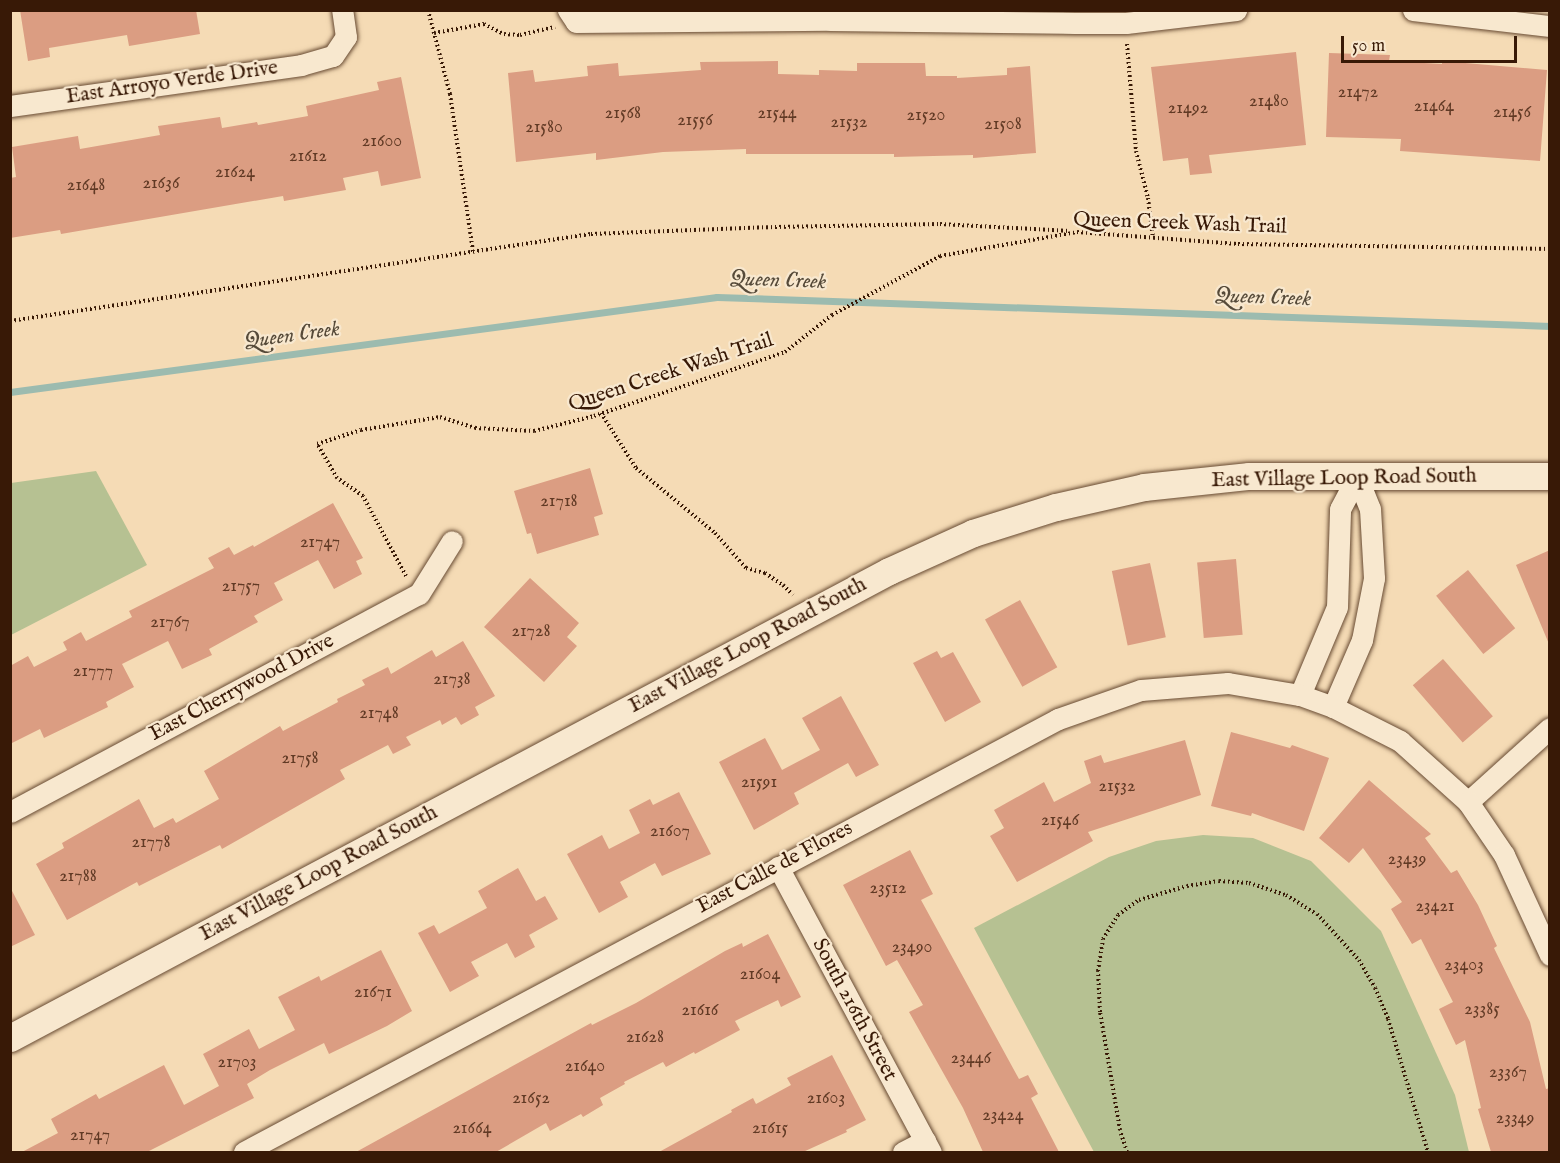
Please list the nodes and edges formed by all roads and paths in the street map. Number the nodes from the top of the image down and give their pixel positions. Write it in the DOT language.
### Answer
graph roads {
  1 [pos="342,10"];
  2 [pos="428,10"];
  3 [pos="1236,10"];
  4 [pos="1413,10"];
  5 [pos="572,16"];
  6 [pos="1074,17"];
  7 [pos="1126,22"];
  8 [pos="1550,26"];
  9 [pos="434,33"];
  10 [pos="10,106"];
  11 [pos="1077,231"];
  12 [pos="1153,237"];
  13 [pos="1550,249"];
  14 [pos="473,252"];
  15 [pos="10,321"];
  16 [pos="602,413"];
  17 [pos="1550,476"];
  18 [pos="1357,477"];
  19 [pos="452,541"];
  20 [pos="419,594"];
  21 [pos="809,613"];
  22 [pos="1300,695"];
  23 [pos="1333,707"];
  24 [pos="1550,728"];
  25 [pos="1468,802"];
  26 [pos="10,812"];
  27 [pos="778,867"];
  28 [pos="1550,955"];
  29 [pos="10,1038"];
  30 [pos="928,1147"];
  31 [pos="244,1152"];
  32 [pos="903,1152"];
  33 [pos="1127,1152"];
  34 [pos="1428,1152"];
  1 -- 10 [label="street, East Arroyo Verde Drive"];
  2 -- 9 [label="path"];
  3 -- 7 [label="street"];
  4 -- 8 [label="street"];
  5 -- 6 [label="street"];
  5 -- 9 [label="path"];
  6 -- 7 [label="street"];
  7 -- 12 [label="path"];
  9 -- 14 [label="path"];
  11 -- 12 [label="path, Queen Creek Wash Trail"];
  11 -- 14 [label="path"];
  11 -- 16 [label="path, Queen Creek Wash Trail"];
  12 -- 13 [label="path, Queen Creek Wash Trail"];
  14 -- 15 [label="path"];
  16 -- 20 [label="path, Queen Creek Wash Trail"];
  16 -- 21 [label="path"];
  17 -- 18 [label="street, East Village Loop Road South"];
  18 -- 21 [label="street, East Village Loop Road South"];
  18 -- 22 [label="street"];
  18 -- 23 [label="street"];
  19 -- 20 [label="street"];
  20 -- 26 [label="street, East Cherrywood Drive"];
  21 -- 29 [label="street, East Village Loop Road South"];
  22 -- 23 [label="street, East Calle de Flores"];
  22 -- 27 [label="street, East Calle de Flores"];
  23 -- 25 [label="street, East Calle de Flores"];
  24 -- 25 [label="street"];
  25 -- 28 [label="street, East Calle de Flores"];
  27 -- 30 [label="street, South 216th Street"];
  27 -- 31 [label="street, East Calle de Flores"];
  30 -- 32 [label="street"];
  33 -- 34 [label="path"];
}
